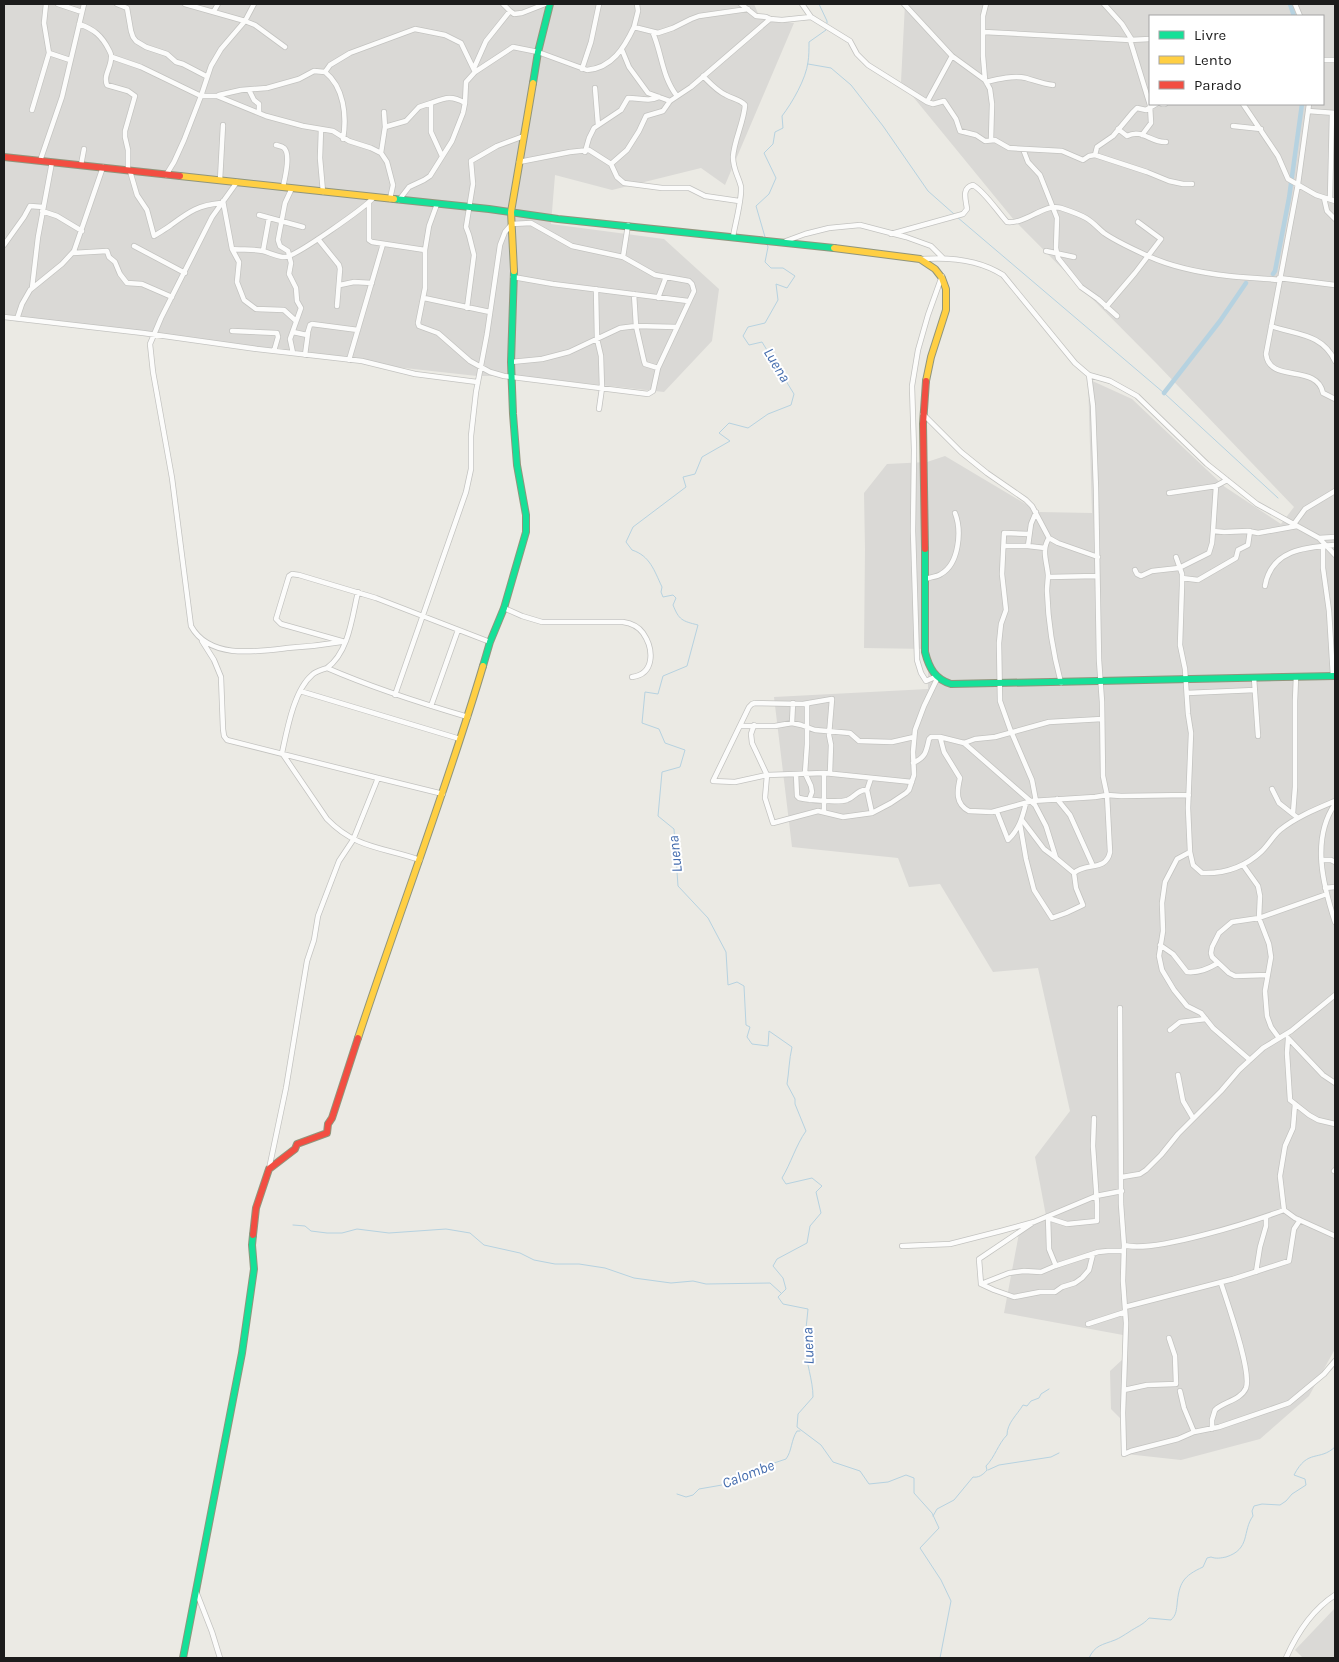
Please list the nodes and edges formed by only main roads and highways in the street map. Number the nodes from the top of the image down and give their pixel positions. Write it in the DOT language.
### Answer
graph roads {
  1 [pos="550,4"];
  2 [pos="4,157"];
  3 [pos="511,212"];
  4 [pos="1334,676"];
  5 [pos="183,1658"];
  1 -- 3 [label="main road"];
  2 -- 3 [label="main road"];
  3 -- 4 [label="main road"];
  3 -- 5 [label="main road"];
}
